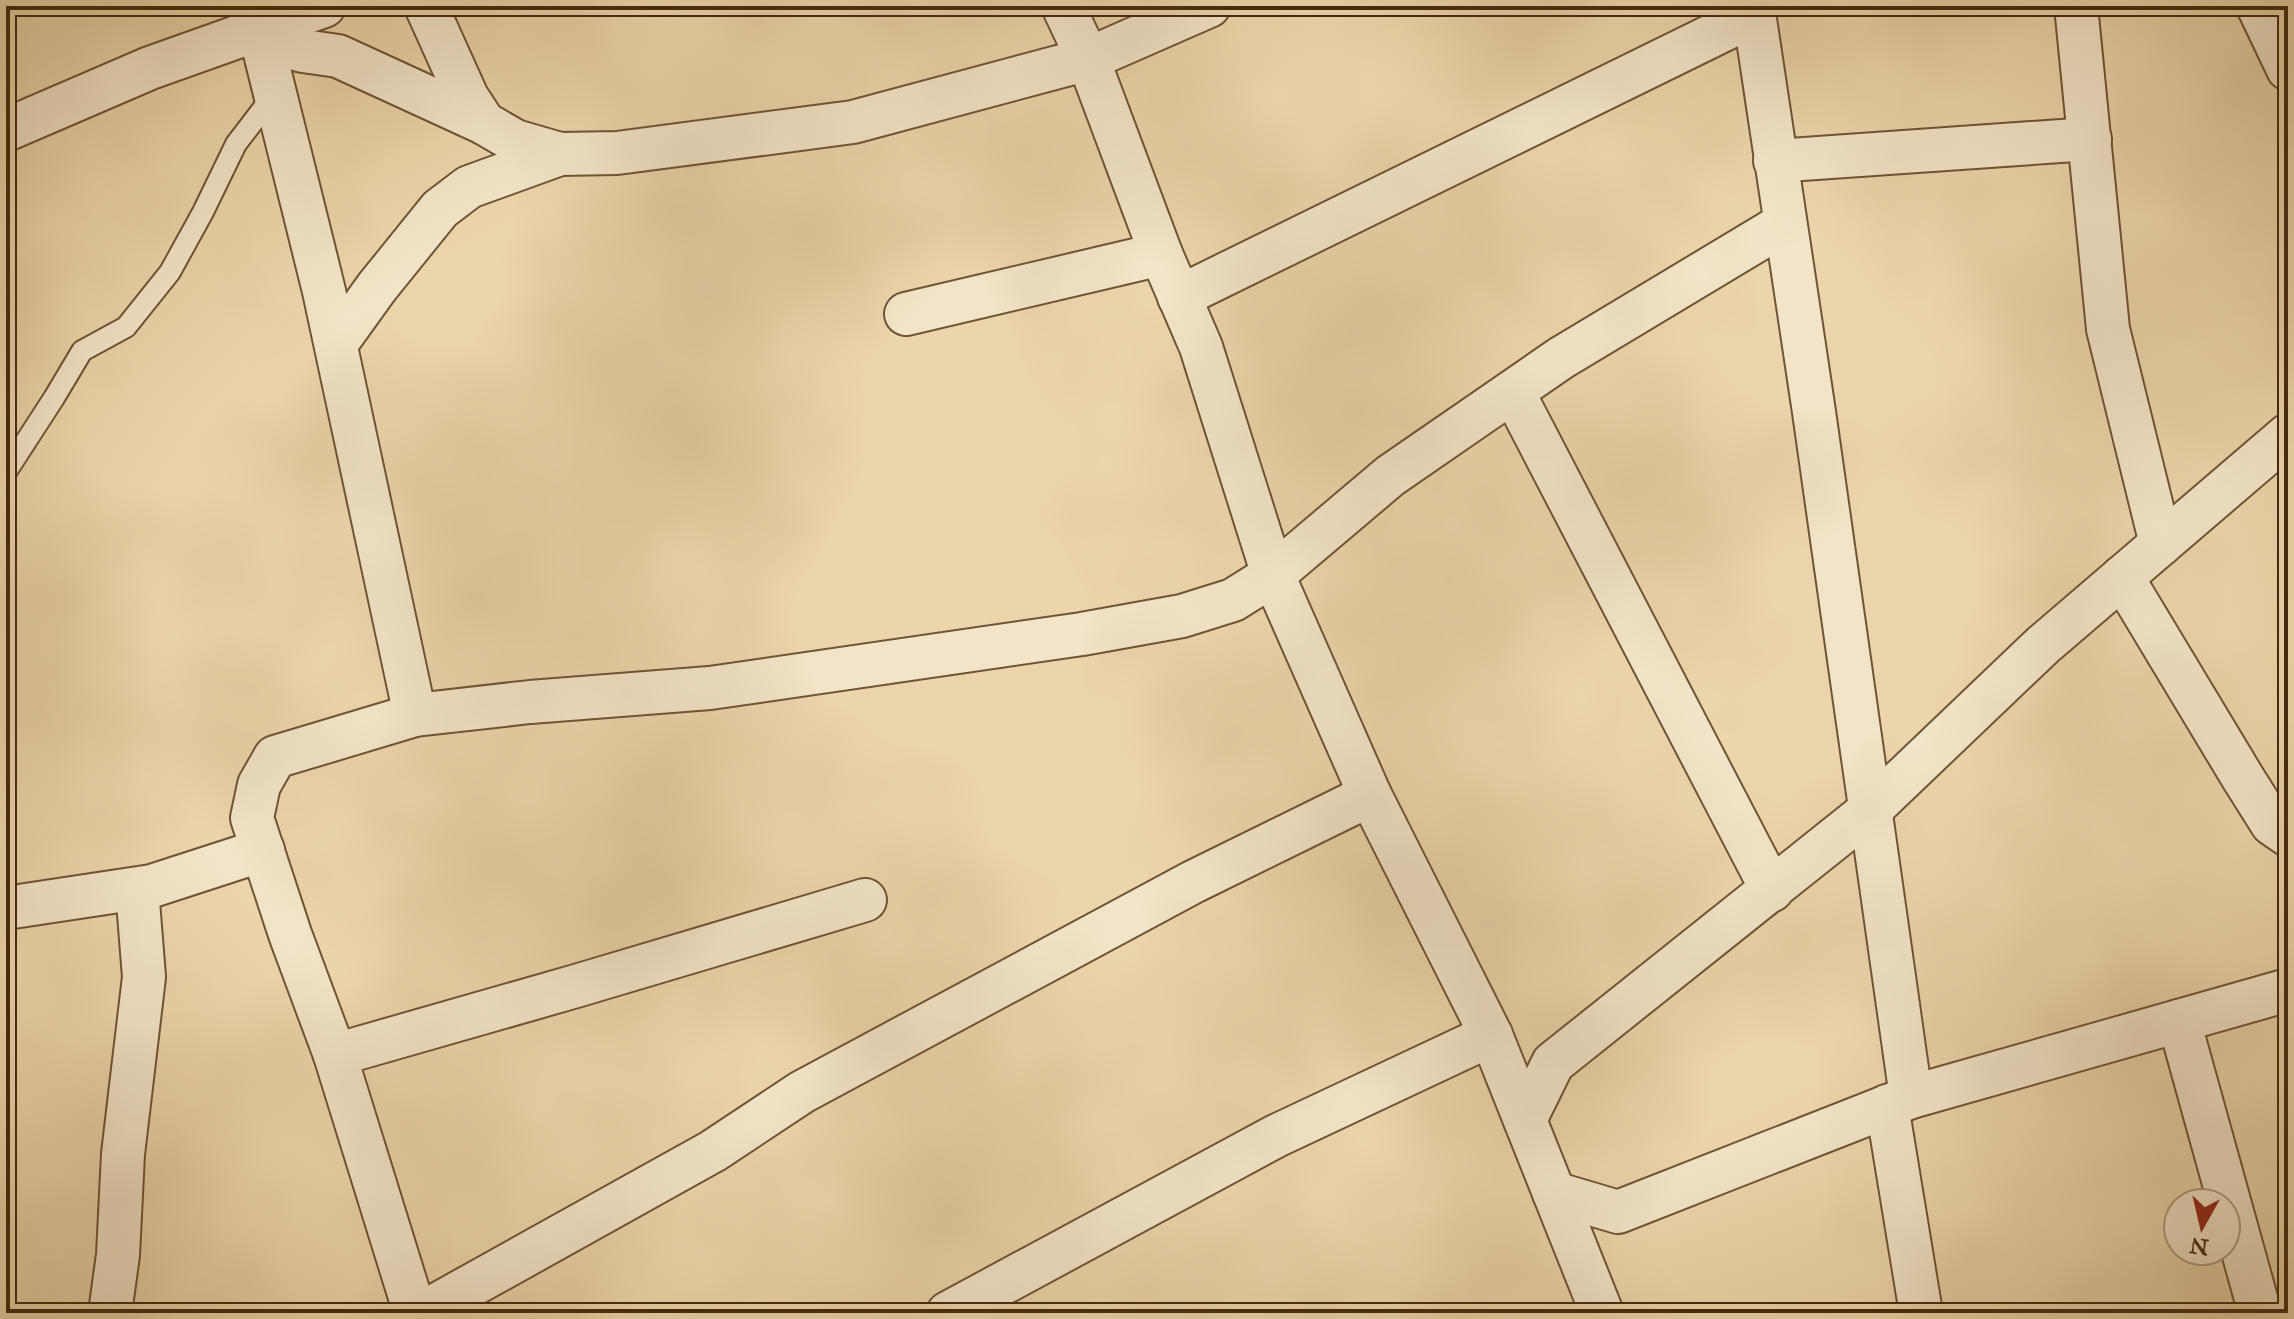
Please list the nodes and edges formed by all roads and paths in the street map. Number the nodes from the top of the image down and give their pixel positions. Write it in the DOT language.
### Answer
graph roads {
  1 [pos="324,6"];
  2 [pos="426,6"];
  3 [pos="1063,6"];
  4 [pos="1209,6"];
  5 [pos="2076,6"];
  6 [pos="2258,6"];
  7 [pos="1754,10"];
  8 [pos="260,35"];
  9 [pos="1088,59"];
  10 [pos="2288,69"];
  11 [pos="275,93"];
  12 [pos="484,123"];
  13 [pos="6,130"];
  14 [pos="2090,139"];
  15 [pos="560,154"];
  16 [pos="1775,161"];
  17 [pos="1784,224"];
  18 [pos="1161,254"];
  19 [pos="377,287"];
  20 [pos="324,291"];
  21 [pos="1179,297"];
  22 [pos="906,314"];
  23 [pos="336,344"];
  24 [pos="1513,392"];
  25 [pos="2288,435"];
  26 [pos="6,472"];
  27 [pos="2161,544"];
  28 [pos="1273,575"];
  29 [pos="2122,577"];
  30 [pos="415,715"];
  31 [pos="1370,795"];
  32 [pos="1869,811"];
  33 [pos="2288,835"];
  34 [pos="263,850"];
  35 [pos="137,889"];
  36 [pos="1772,890"];
  37 [pos="865,900"];
  38 [pos="6,908"];
  39 [pos="2288,990"];
  40 [pos="2179,1021"];
  41 [pos="1493,1041"];
  42 [pos="335,1055"];
  43 [pos="1553,1063"];
  44 [pos="1899,1102"];
  45 [pos="1525,1120"];
  46 [pos="1554,1193"];
  47 [pos="1618,1212"];
  48 [pos="1586,1300"];
  49 [pos="110,1313"];
  50 [pos="415,1313"];
  51 [pos="422,1313"];
  52 [pos="948,1313"];
  53 [pos="1921,1313"];
  54 [pos="2260,1313"];
  1 -- 8 [label="street"];
  2 -- 12 [label="street"];
  3 -- 9 [label="street"];
  4 -- 9 [label="street"];
  5 -- 14 [label="street"];
  6 -- 10 [label="street"];
  7 -- 16 [label="street"];
  7 -- 21 [label="street"];
  8 -- 11 [label="street"];
  8 -- 12 [label="street"];
  8 -- 13 [label="street"];
  9 -- 15 [label="street"];
  9 -- 18 [label="street"];
  11 -- 20 [label="street"];
  11 -- 26 [label="lane"];
  12 -- 15 [label="street"];
  14 -- 16 [label="street"];
  14 -- 27 [label="street"];
  15 -- 19 [label="street"];
  16 -- 17 [label="street"];
  17 -- 24 [label="street"];
  17 -- 32 [label="street"];
  18 -- 21 [label="street"];
  18 -- 22 [label="street"];
  19 -- 20 [label="street"];
  19 -- 23 [label="street"];
  20 -- 23 [label="street"];
  21 -- 28 [label="street"];
  23 -- 30 [label="street"];
  24 -- 28 [label="street"];
  24 -- 36 [label="street"];
  25 -- 27 [label="street"];
  27 -- 29 [label="street"];
  28 -- 30 [label="street"];
  28 -- 31 [label="street"];
  29 -- 32 [label="street"];
  29 -- 33 [label="street"];
  30 -- 34 [label="street"];
  31 -- 41 [label="street"];
  31 -- 51 [label="street"];
  32 -- 36 [label="street"];
  32 -- 44 [label="street"];
  34 -- 35 [label="street"];
  34 -- 42 [label="street"];
  35 -- 38 [label="street"];
  35 -- 49 [label="street"];
  36 -- 43 [label="street"];
  37 -- 42 [label="street"];
  39 -- 40 [label="street"];
  40 -- 44 [label="street"];
  40 -- 54 [label="street"];
  41 -- 43 [label="street"];
  41 -- 45 [label="street"];
  41 -- 52 [label="street"];
  42 -- 50 [label="street"];
  43 -- 45 [label="street"];
  44 -- 47 [label="street"];
  44 -- 53 [label="street"];
  45 -- 46 [label="street"];
  46 -- 47 [label="street"];
  46 -- 48 [label="street"];
  47 -- 48 [label="street"];
}
